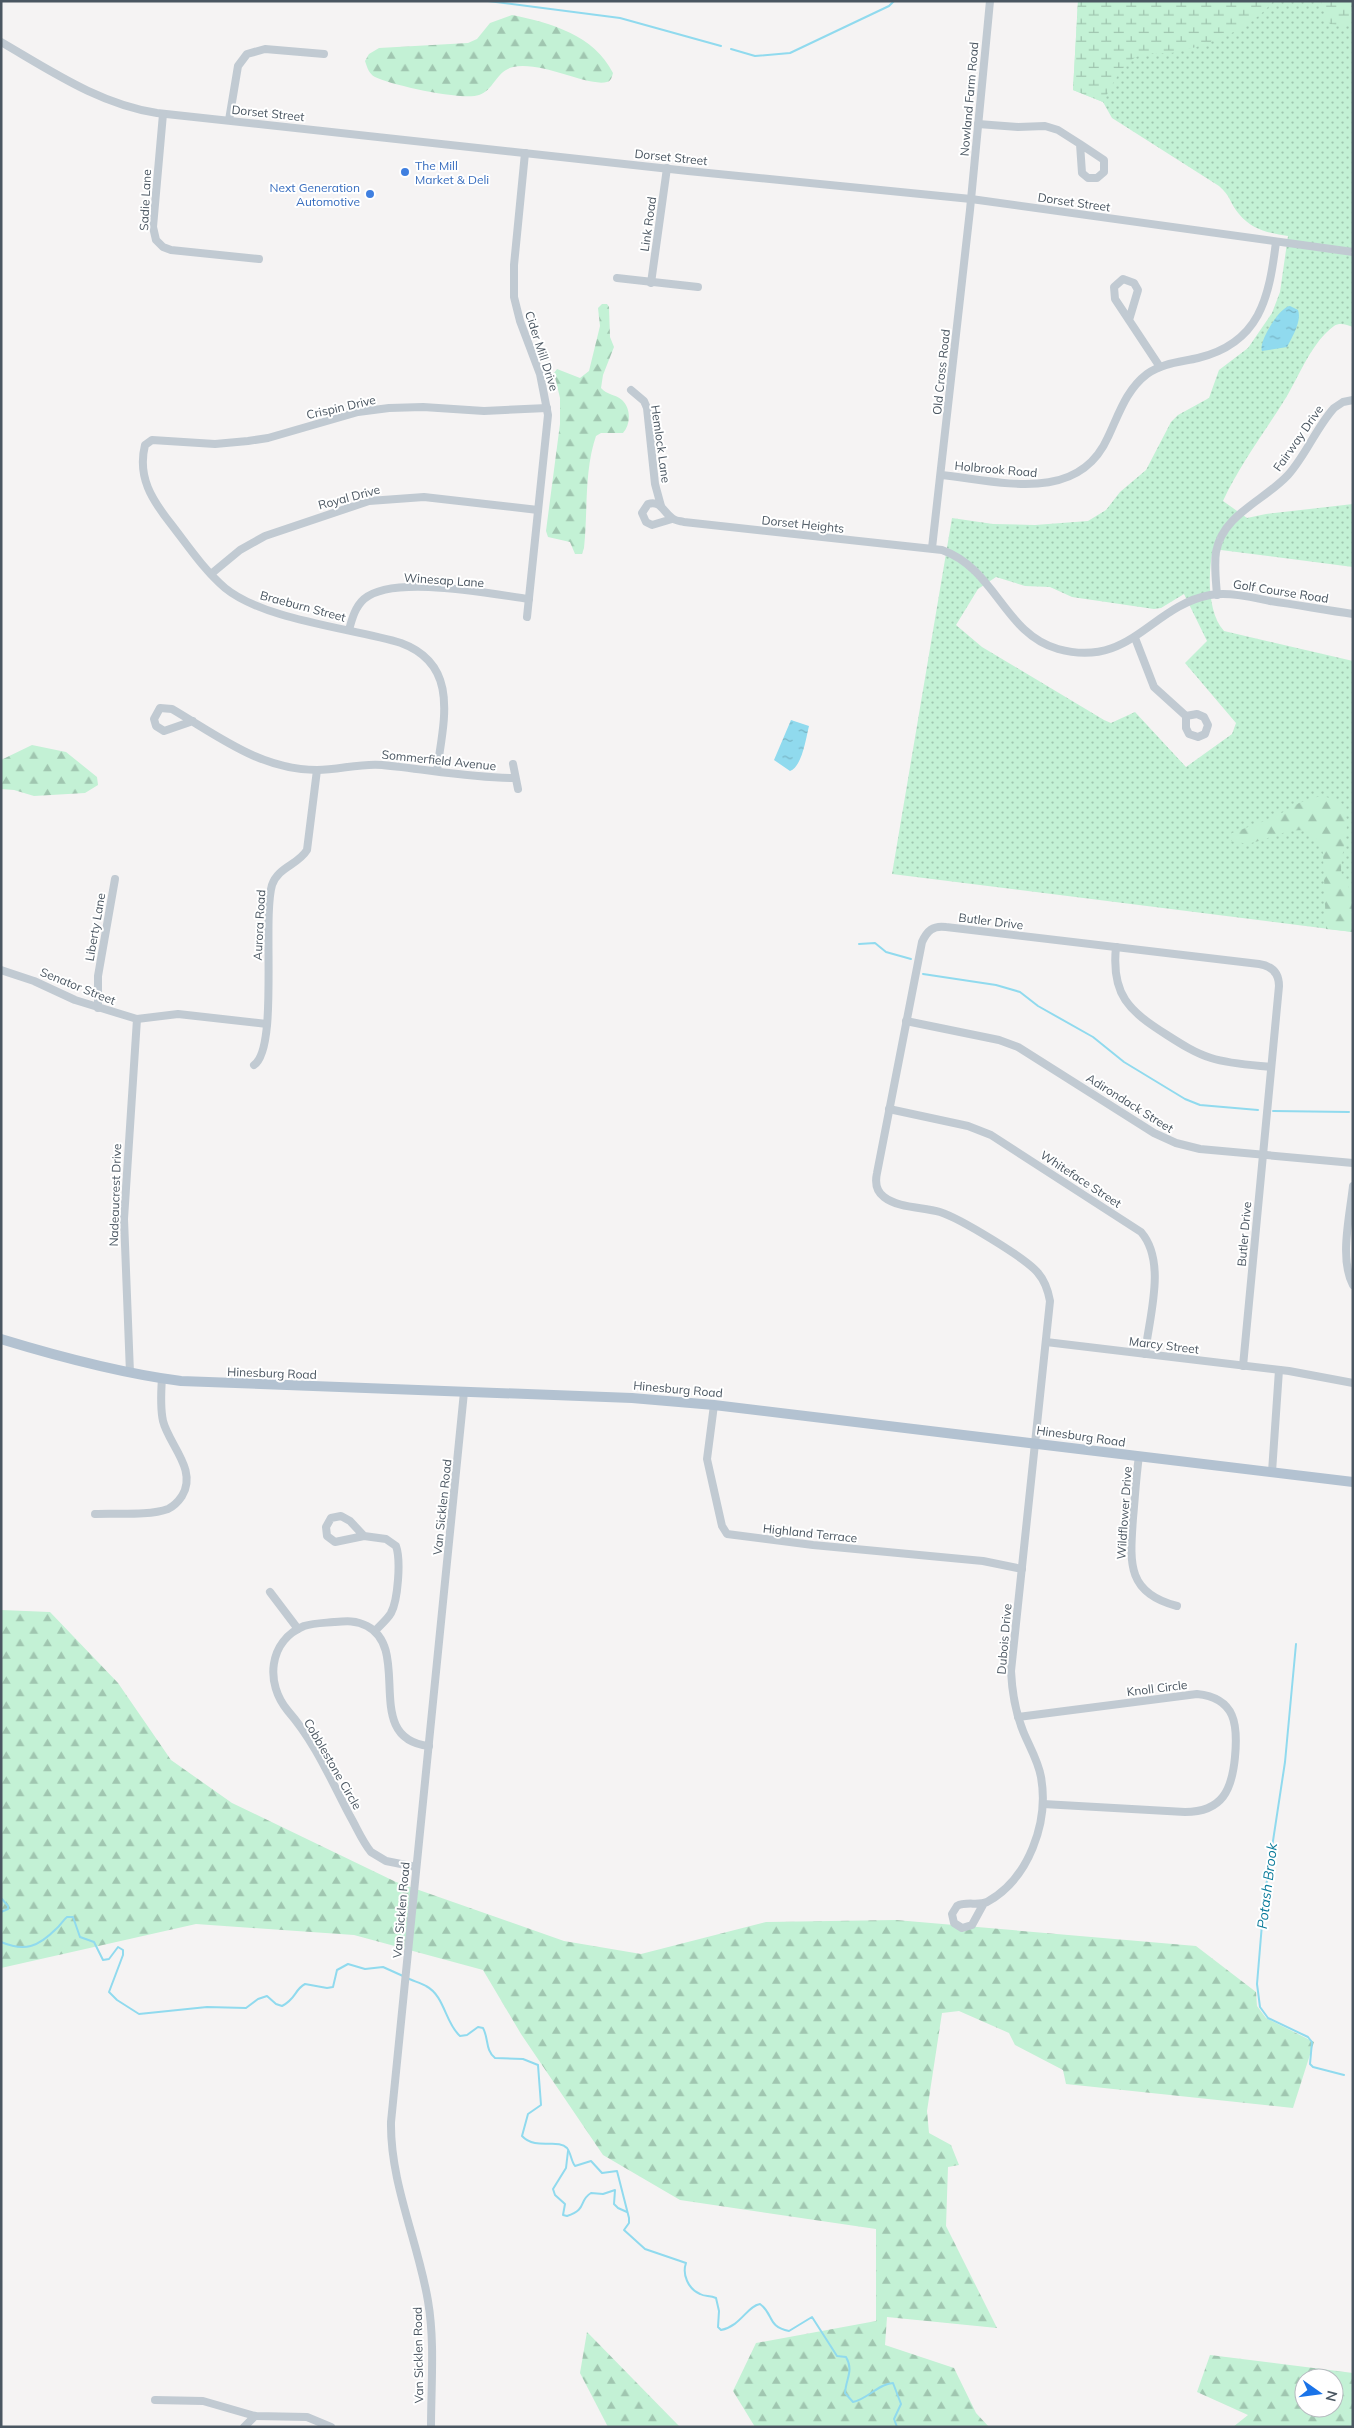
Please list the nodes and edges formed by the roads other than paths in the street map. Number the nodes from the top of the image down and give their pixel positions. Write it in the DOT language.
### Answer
graph roads {
  1 [pos="990,1"];
  2 [pos="1,42"];
  3 [pos="324,54"];
  4 [pos="163,114"];
  5 [pos="229,120"];
  6 [pos="978,124"];
  7 [pos="1080,144"];
  8 [pos="525,153"];
  9 [pos="667,168"];
  10 [pos="971,199"];
  11 [pos="1276,242"];
  12 [pos="1353,252"];
  13 [pos="259,259"];
  14 [pos="617,278"];
  15 [pos="651,282"];
  16 [pos="698,287"];
  17 [pos="1129,320"];
  18 [pos="1160,367"];
  19 [pos="631,390"];
  20 [pos="1353,400"];
  21 [pos="547,408"];
  22 [pos="145,445"];
  23 [pos="941,475"];
  24 [pos="661,506"];
  25 [pos="538,510"];
  26 [pos="672,519"];
  27 [pos="932,548"];
  28 [pos="211,574"];
  29 [pos="1217,594"];
  30 [pos="529,599"];
  31 [pos="1353,614"];
  32 [pos="527,617"];
  33 [pos="349,630"];
  34 [pos="1135,638"];
  35 [pos="1186,716"];
  36 [pos="193,722"];
  37 [pos="513,764"];
  38 [pos="317,770"];
  39 [pos="437,771"];
  40 [pos="514,778"];
  41 [pos="518,788"];
  42 [pos="115,880"];
  43 [pos="1116,947"];
  44 [pos="1,970"];
  45 [pos="98,1008"];
  46 [pos="137,1019"];
  47 [pos="906,1022"];
  48 [pos="266,1024"];
  49 [pos="254,1065"];
  50 [pos="1271,1067"];
  51 [pos="890,1109"];
  52 [pos="1263,1155"];
  53 [pos="1353,1163"];
  54 [pos="1353,1186"];
  55 [pos="1353,1285"];
  56 [pos="1,1339"];
  57 [pos="1046,1342"];
  58 [pos="1145,1354"];
  59 [pos="1243,1366"];
  60 [pos="1279,1370"];
  61 [pos="130,1373"];
  62 [pos="162,1378"];
  63 [pos="1353,1383"];
  64 [pos="464,1392"];
  65 [pos="714,1405"];
  66 [pos="1034,1442"];
  67 [pos="1139,1456"];
  68 [pos="1272,1472"];
  69 [pos="1353,1482"];
  70 [pos="95,1514"];
  71 [pos="364,1536"];
  72 [pos="1022,1569"];
  73 [pos="270,1592"];
  74 [pos="1176,1606"];
  75 [pos="298,1629"];
  76 [pos="375,1631"];
  77 [pos="1018,1717"];
  78 [pos="428,1746"];
  79 [pos="1043,1804"];
  80 [pos="416,1867"];
  81 [pos="984,1903"];
  82 [pos="156,2400"];
  83 [pos="255,2416"];
  84 [pos="244,2427"];
  85 [pos="331,2427"];
  86 [pos="431,2427"];
  1 -- 6 [label="street, Nowland Farm Road"];
  2 -- 4 [label="street, Dorset Street"];
  3 -- 5 [label="street"];
  4 -- 5 [label="street, Dorset Street"];
  4 -- 13 [label="street, Sadie Lane"];
  5 -- 8 [label="street, Dorset Street"];
  6 -- 7 [label="street"];
  6 -- 10 [label="street, Nowland Farm Road"];
  7 -- 7 [label="street"];
  8 -- 9 [label="street, Dorset Street"];
  8 -- 21 [label="street, Cider Mill Drive"];
  9 -- 10 [label="street, Dorset Street"];
  9 -- 15 [label="street, Link Road"];
  10 -- 11 [label="street, Dorset Street"];
  10 -- 23 [label="street, Old Cross Road"];
  11 -- 12 [label="street, Dorset Street"];
  11 -- 18 [label="street, Holbrook Road"];
  14 -- 15 [label="street"];
  15 -- 16 [label="street"];
  17 -- 17 [label="street"];
  17 -- 18 [label="street"];
  18 -- 23 [label="street, Holbrook Road"];
  19 -- 24 [label="street, Hemlock Lane"];
  20 -- 29 [label="street, Fairway Drive"];
  21 -- 22 [label="street, Crispin Drive"];
  21 -- 25 [label="street, Cider Mill Drive"];
  22 -- 28 [label="street, Braeburn Street"];
  23 -- 27 [label="street, Old Cross Road"];
  24 -- 26 [label="street"];
  24 -- 26 [label="street, Dorset Heights"];
  25 -- 28 [label="street, Royal Drive"];
  25 -- 30 [label="street, Cider Mill Drive"];
  26 -- 27 [label="street, Dorset Heights"];
  27 -- 34 [label="street, Golf Course Road"];
  28 -- 33 [label="street, Braeburn Street"];
  29 -- 31 [label="street, Golf Course Road"];
  29 -- 34 [label="street, Golf Course Road"];
  30 -- 32 [label="street, Cider Mill Drive"];
  30 -- 33 [label="street, Winesap Lane"];
  33 -- 39 [label="street, Braeburn Street"];
  34 -- 35 [label="street"];
  36 -- 36 [label="street, Sommerfield Avenue"];
  36 -- 38 [label="street, Sommerfield Avenue"];
  37 -- 40 [label="street"];
  38 -- 39 [label="street, Sommerfield Avenue"];
  38 -- 48 [label="street, Aurora Road"];
  39 -- 40 [label="street, Sommerfield Avenue"];
  40 -- 41 [label="street"];
  42 -- 45 [label="street, Liberty Lane"];
  43 -- 47 [label="street, Butler Drive"];
  43 -- 50 [label="street"];
  43 -- 50 [label="street, Butler Drive"];
  44 -- 45 [label="street, Senator Street"];
  45 -- 46 [label="street, Senator Street"];
  46 -- 48 [label="street, Senator Street"];
  46 -- 61 [label="street, Nadeaucrest Drive"];
  47 -- 51 [label="street, Butler Drive"];
  47 -- 52 [label="street, Adirondack Street"];
  48 -- 49 [label="street, Aurora Road"];
  50 -- 52 [label="street, Butler Drive"];
  51 -- 57 [label="street, Butler Drive"];
  51 -- 58 [label="street, Whiteface Street"];
  52 -- 53 [label="street, Adirondack Street"];
  52 -- 59 [label="street, Butler Drive"];
  54 -- 55 [label="street"];
  56 -- 61 [label="main road, Hinesburg Road"];
  57 -- 58 [label="street, Marcy Street"];
  57 -- 66 [label="street, Butler Drive"];
  58 -- 59 [label="street, Marcy Street"];
  59 -- 60 [label="street, Marcy Street"];
  60 -- 63 [label="street, Marcy Street"];
  60 -- 68 [label="street"];
  61 -- 62 [label="main road, Hinesburg Road"];
  62 -- 64 [label="main road, Hinesburg Road"];
  62 -- 70 [label="street"];
  64 -- 65 [label="main road, Hinesburg Road"];
  64 -- 78 [label="street, Van Sicklen Road"];
  65 -- 66 [label="main road, Hinesburg Road"];
  65 -- 72 [label="street, Highland Terrace"];
  66 -- 67 [label="main road, Hinesburg Road"];
  66 -- 72 [label="street, Dubois Drive"];
  67 -- 68 [label="main road, Hinesburg Road"];
  67 -- 74 [label="street, Wildflower Drive"];
  68 -- 69 [label="main road, Hinesburg Road"];
  71 -- 71 [label="street"];
  71 -- 76 [label="street"];
  72 -- 77 [label="street, Dubois Drive"];
  73 -- 75 [label="street"];
  75 -- 76 [label="street"];
  75 -- 80 [label="street, Cobblestone Circle"];
  76 -- 78 [label="street"];
  77 -- 79 [label="street, Dubois Drive"];
  77 -- 79 [label="street, Knoll Circle"];
  78 -- 80 [label="street, Van Sicklen Road"];
  79 -- 81 [label="street, Dubois Drive"];
  80 -- 86 [label="street, Van Sicklen Road"];
  82 -- 83 [label="street"];
  83 -- 84 [label="street"];
  83 -- 85 [label="street"];
}
